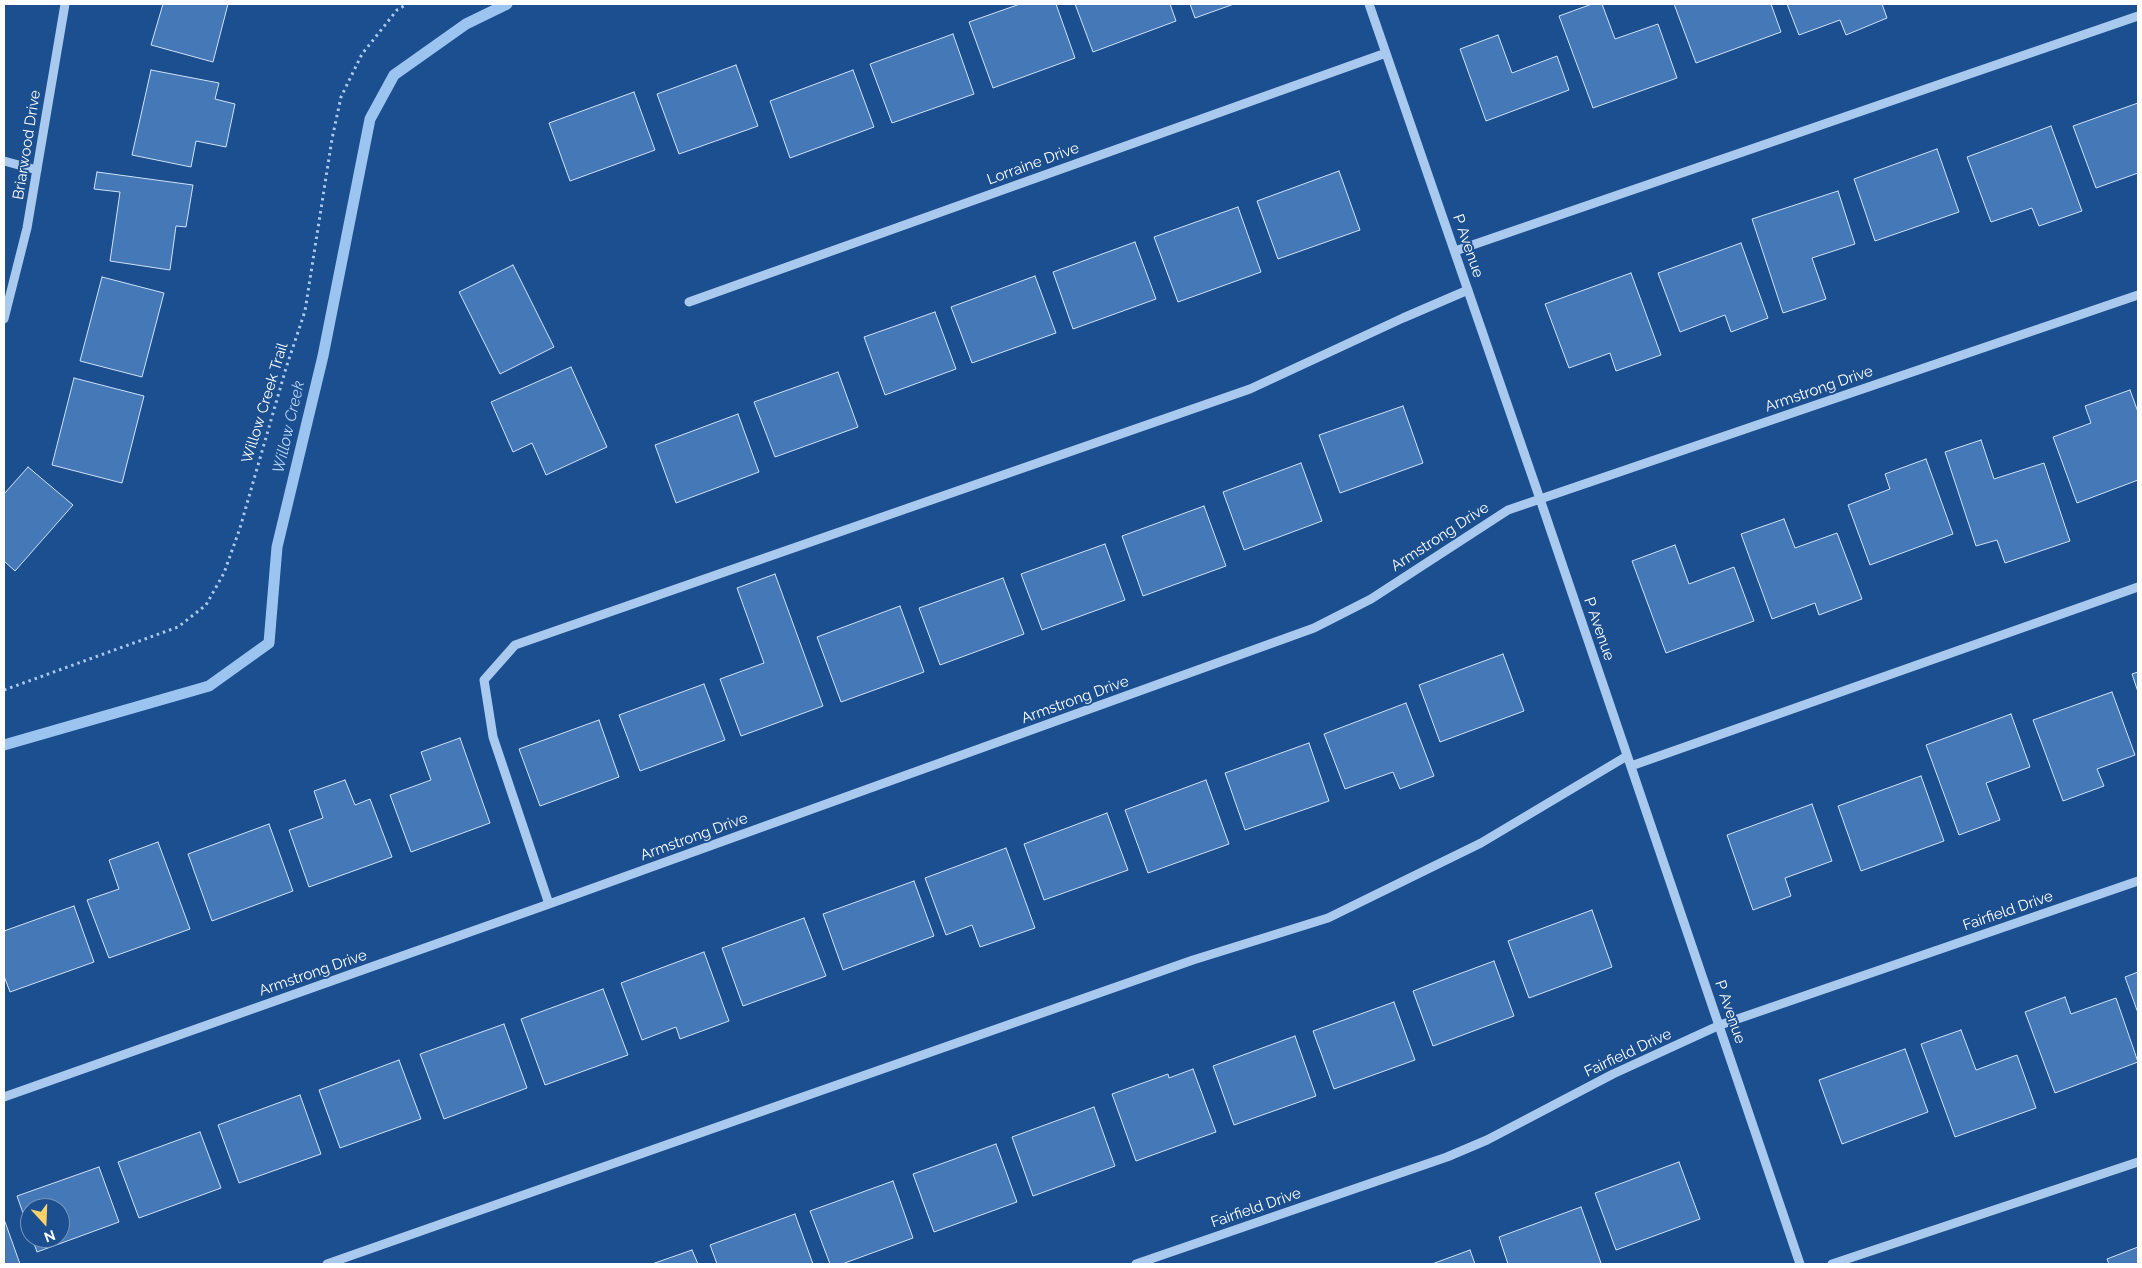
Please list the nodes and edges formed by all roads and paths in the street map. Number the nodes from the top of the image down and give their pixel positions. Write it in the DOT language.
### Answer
graph roads {
  1 [pos="65,4"];
  2 [pos="407,4"];
  3 [pos="1369,4"];
  4 [pos="2138,16"];
  5 [pos="1386,52"];
  6 [pos="4,161"];
  7 [pos="37,170"];
  8 [pos="1455,251"];
  9 [pos="1468,290"];
  10 [pos="2138,295"];
  11 [pos="689,302"];
  12 [pos="4,319"];
  13 [pos="1540,498"];
  14 [pos="2138,587"];
  15 [pos="4,690"];
  16 [pos="1628,756"];
  17 [pos="1631,766"];
  18 [pos="2138,881"];
  19 [pos="549,904"];
  20 [pos="1720,1025"];
  21 [pos="4,1097"];
  22 [pos="2138,1162"];
  23 [pos="327,1264"];
  24 [pos="1136,1264"];
  25 [pos="1800,1264"];
  26 [pos="1832,1264"];
  1 -- 7 [label="street, Briarwood Drive"];
  2 -- 15 [label="path, Willow Creek Trail"];
  3 -- 5 [label="street, P Avenue"];
  4 -- 8 [label="street"];
  5 -- 8 [label="street, P Avenue"];
  5 -- 11 [label="street, Lorraine Drive"];
  6 -- 7 [label="street"];
  7 -- 12 [label="street, Briarwood Drive"];
  8 -- 9 [label="street, P Avenue"];
  9 -- 13 [label="street, P Avenue"];
  9 -- 19 [label="street"];
  10 -- 13 [label="street, Armstrong Drive"];
  13 -- 16 [label="street, P Avenue"];
  13 -- 19 [label="street, Armstrong Drive"];
  14 -- 17 [label="street"];
  16 -- 17 [label="street, P Avenue"];
  16 -- 23 [label="street"];
  17 -- 20 [label="street, P Avenue"];
  18 -- 20 [label="street, Fairfield Drive"];
  19 -- 21 [label="street, Armstrong Drive"];
  20 -- 24 [label="street, Fairfield Drive"];
  20 -- 25 [label="street, P Avenue"];
  22 -- 26 [label="street"];
}
